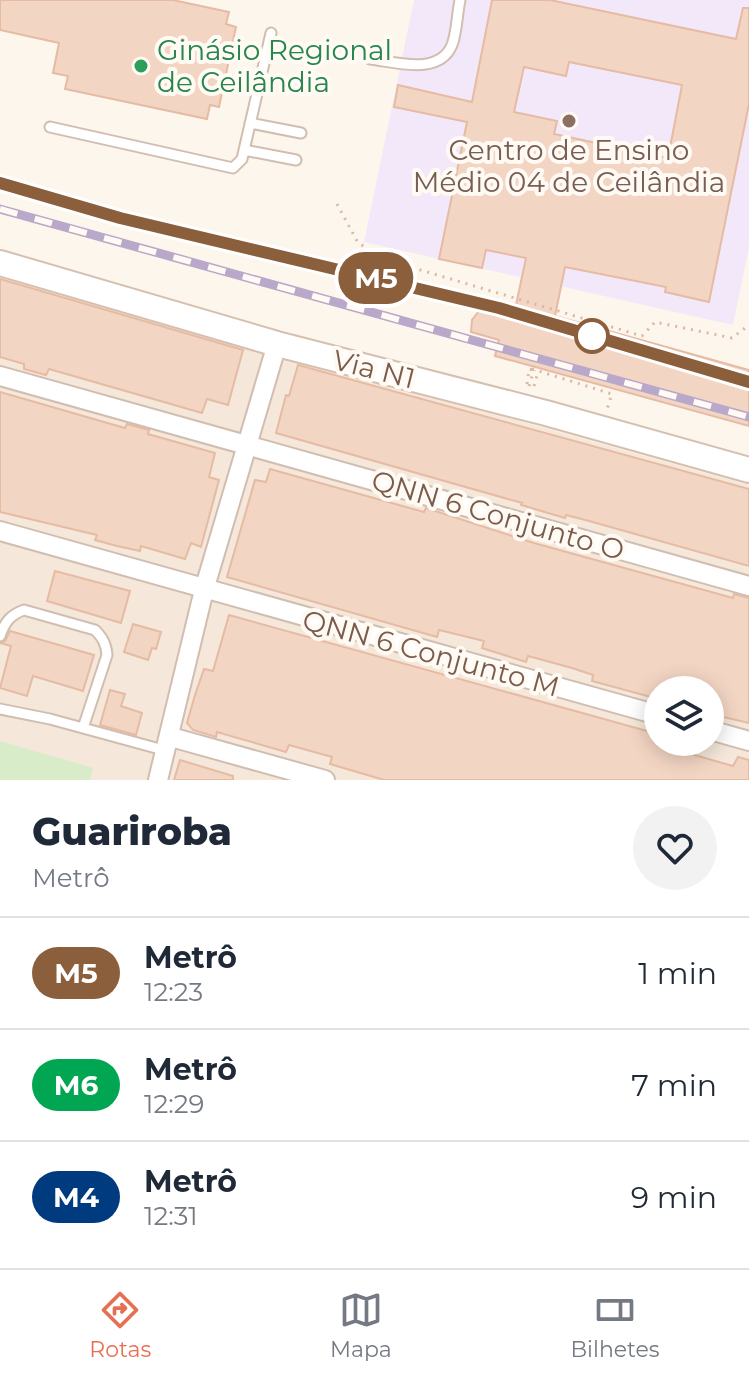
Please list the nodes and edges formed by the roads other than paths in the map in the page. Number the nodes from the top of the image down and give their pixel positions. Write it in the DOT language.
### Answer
graph roads {
  1 [pos="460,0"];
  2 [pos="271,33"];
  3 [pos="370,59"];
  4 [pos="250,123"];
  5 [pos="50,127"];
  6 [pos="301,133"];
  7 [pos="244,150"];
  8 [pos="296,160"];
  9 [pos="0,263"];
  10 [pos="277,344"];
  11 [pos="0,376"];
  12 [pos="247,444"];
  13 [pos="749,470"];
  14 [pos="0,531"];
  15 [pos="749,586"];
  16 [pos="204,590"];
  17 [pos="0,636"];
  18 [pos="0,709"];
  19 [pos="644,711"];
  20 [pos="83,728"];
  21 [pos="724,734"];
  22 [pos="749,741"];
  23 [pos="169,744"];
  24 [pos="158,780"];
  25 [pos="325,780"];
  1 -- 3 [label="lane"];
  2 -- 4 [label="lane"];
  4 -- 6 [label="lane"];
  4 -- 7 [label="lane"];
  5 -- 7 [label="lane"];
  7 -- 8 [label="lane"];
  9 -- 10 [label="street, Via N1"];
  10 -- 12 [label="street"];
  10 -- 13 [label="street, Via N1"];
  11 -- 12 [label="street, QNN 6 Conjunto O"];
  12 -- 15 [label="street, QNN 6 Conjunto O"];
  12 -- 16 [label="street"];
  14 -- 16 [label="street, QNN 6 Conjunto M"];
  16 -- 19 [label="street, QNN 6 Conjunto M"];
  16 -- 23 [label="street"];
  17 -- 20 [label="lane"];
  18 -- 20 [label="lane"];
  20 -- 23 [label="lane"];
  21 -- 22 [label="street"];
  23 -- 24 [label="street"];
  23 -- 25 [label="street"];
}
